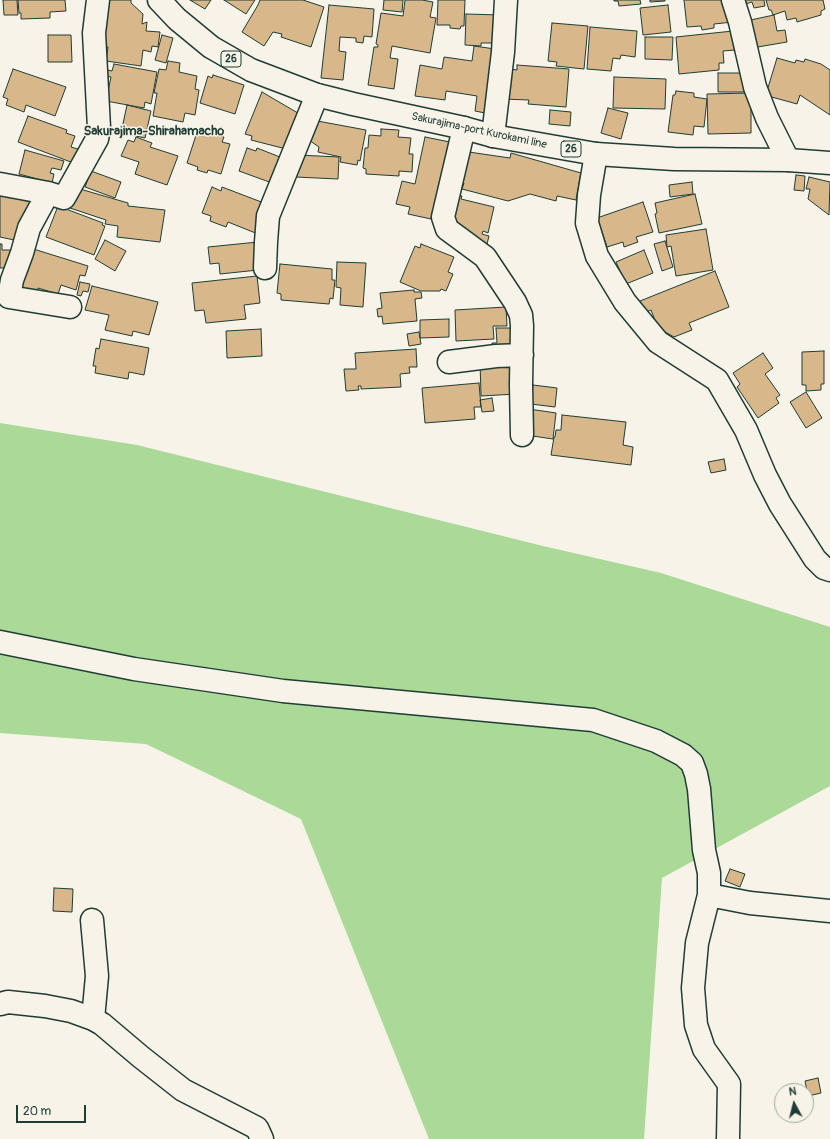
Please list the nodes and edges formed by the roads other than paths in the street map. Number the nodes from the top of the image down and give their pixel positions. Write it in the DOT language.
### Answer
graph roads {
  1 [pos="98,0"];
  2 [pos="159,0"];
  3 [pos="506,0"];
  4 [pos="733,0"];
  5 [pos="317,94"];
  6 [pos="464,128"];
  7 [pos="493,136"];
  8 [pos="596,154"];
  9 [pos="788,160"];
  10 [pos="830,163"];
  11 [pos="0,184"];
  12 [pos="48,193"];
  13 [pos="265,268"];
  14 [pos="70,307"];
  15 [pos="522,355"];
  16 [pos="449,362"];
  17 [pos="522,435"];
  18 [pos="830,570"];
  19 [pos="0,642"];
  20 [pos="709,895"];
  21 [pos="830,911"];
  22 [pos="92,920"];
  23 [pos="0,1004"];
  24 [pos="93,1019"];
  25 [pos="262,1139"];
  26 [pos="728,1139"];
  1 -- 12 [label="street"];
  2 -- 5 [label="street, Sakurajima-port Kurokami line / 26"];
  3 -- 7 [label="street"];
  4 -- 9 [label="street"];
  5 -- 6 [label="street, Sakurajima-port Kurokami line / 26"];
  5 -- 13 [label="street"];
  6 -- 7 [label="street, Sakurajima-port Kurokami line / 26"];
  6 -- 15 [label="street"];
  7 -- 8 [label="street, Sakurajima-port Kurokami line / 26"];
  8 -- 9 [label="street, Sakurajima-port Kurokami line / 26"];
  8 -- 18 [label="street"];
  9 -- 10 [label="street, Sakurajima-port Kurokami line / 26"];
  11 -- 12 [label="street"];
  12 -- 14 [label="street"];
  15 -- 16 [label="street"];
  15 -- 17 [label="street"];
  19 -- 20 [label="street"];
  20 -- 21 [label="street"];
  20 -- 26 [label="street"];
  22 -- 24 [label="street"];
  23 -- 24 [label="street"];
  24 -- 25 [label="street"];
}
